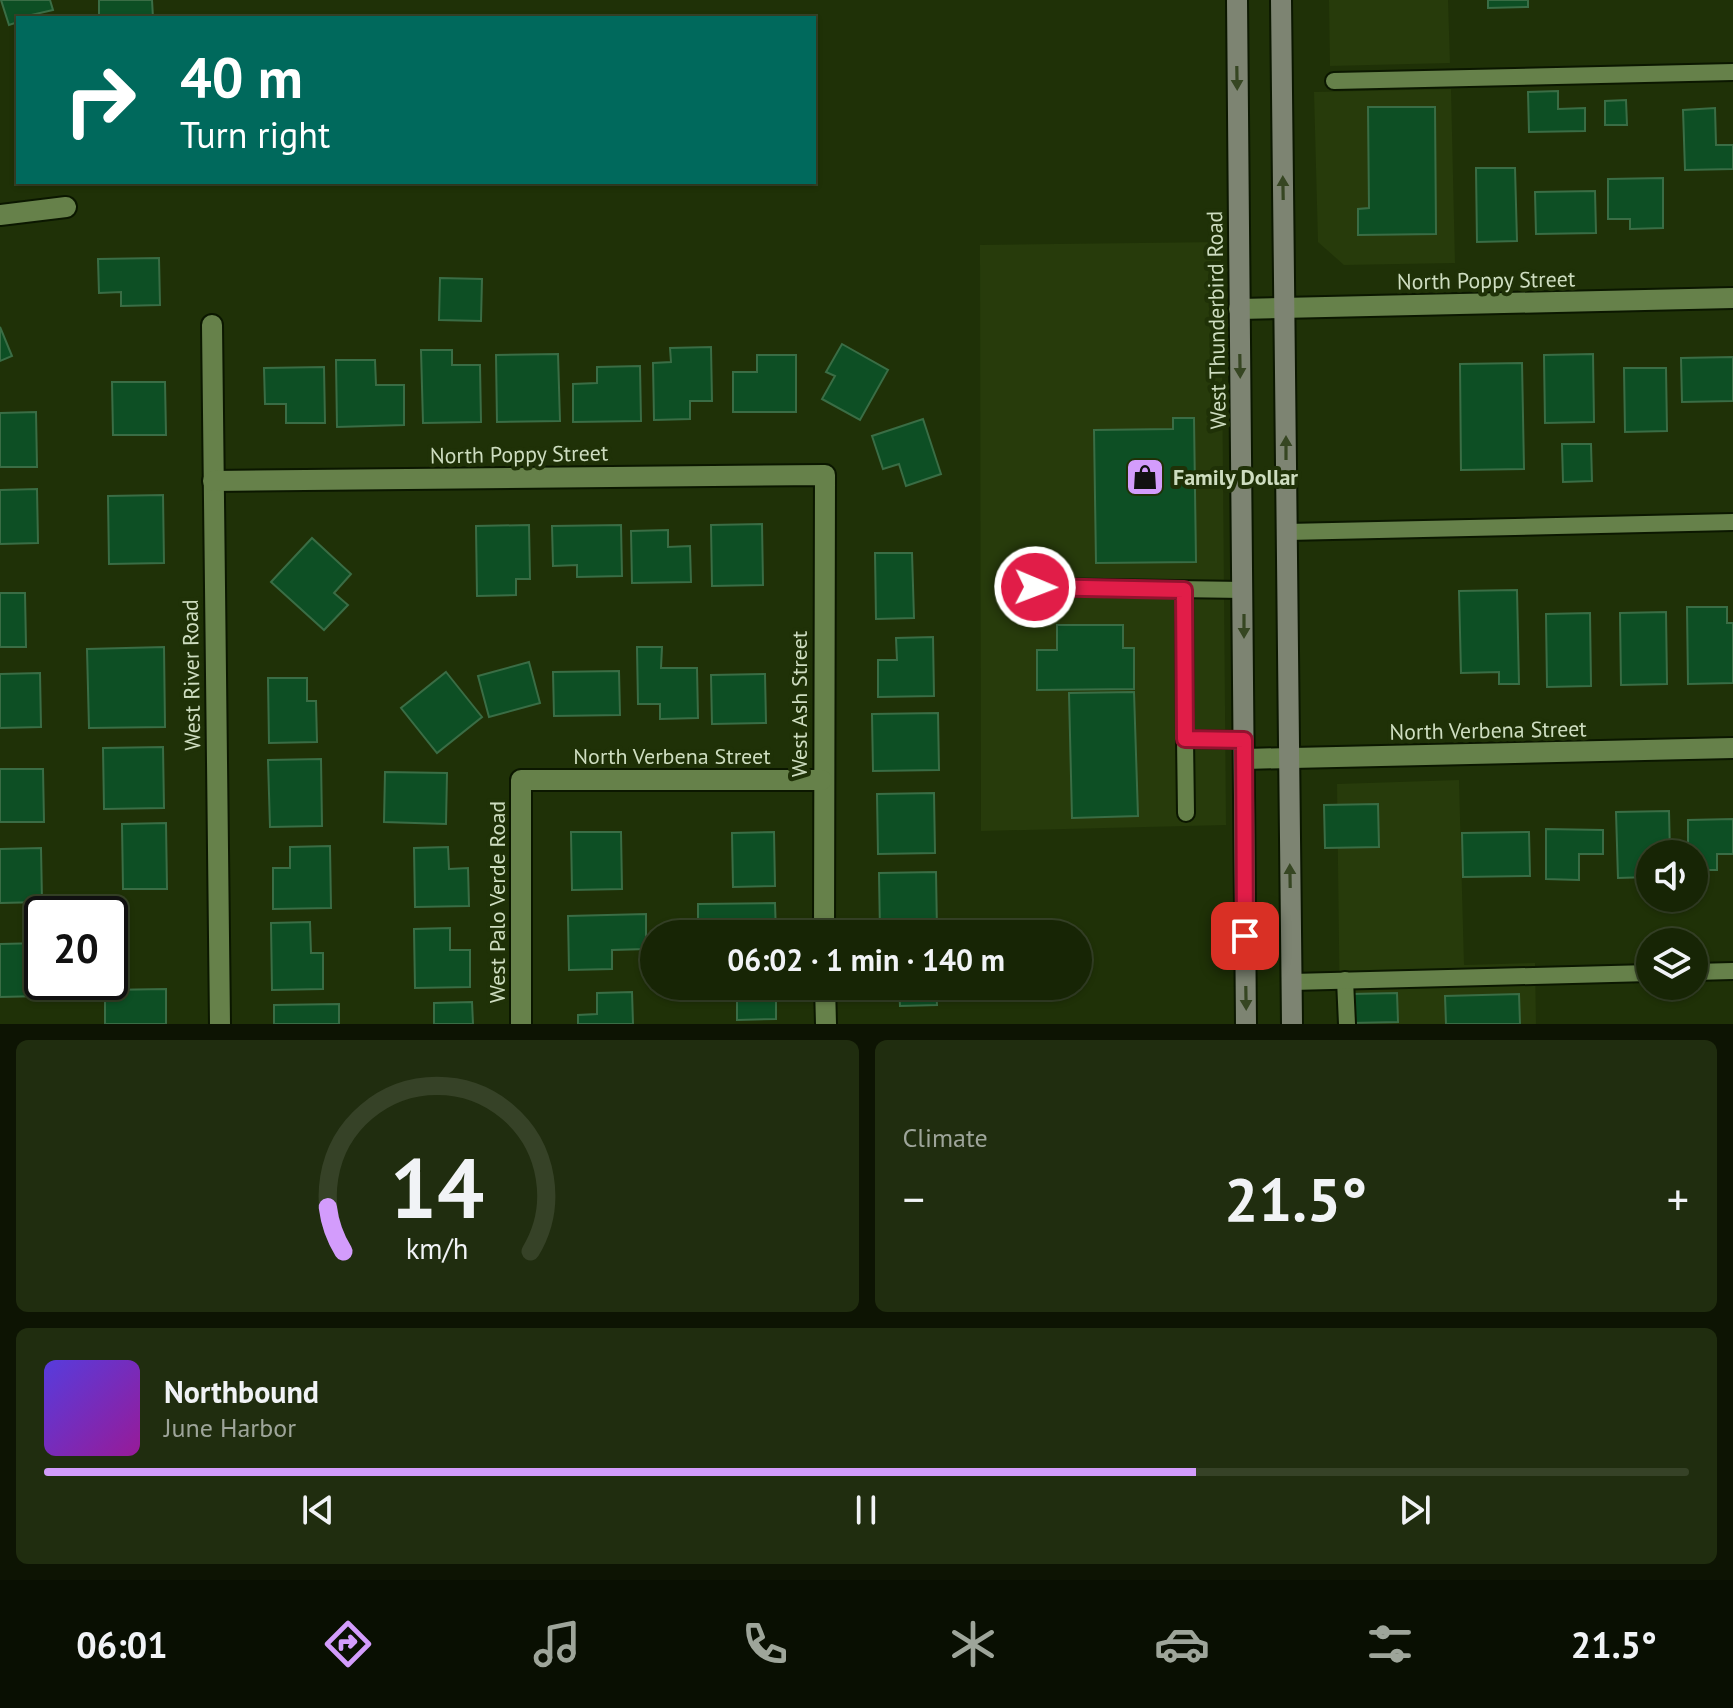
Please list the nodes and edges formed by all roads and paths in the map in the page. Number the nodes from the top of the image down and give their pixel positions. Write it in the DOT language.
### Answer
graph roads {
  1 [pos="1237,0"];
  2 [pos="1281,0"];
  3 [pos="1733,72"];
  4 [pos="1334,81"];
  5 [pos="66,207"];
  6 [pos="0,215"];
  7 [pos="1733,298"];
  8 [pos="1239,309"];
  9 [pos="1285,309"];
  10 [pos="212,325"];
  11 [pos="825,475"];
  12 [pos="213,481"];
  13 [pos="1733,522"];
  14 [pos="1287,532"];
  15 [pos="1035,587"];
  16 [pos="1184,590"];
  17 [pos="1244,590"];
  18 [pos="1185,739"];
  19 [pos="1733,748"];
  20 [pos="1244,750"];
  21 [pos="1288,758"];
  22 [pos="521,780"];
  23 [pos="822,780"];
  24 [pos="1186,813"];
  25 [pos="824,920"];
  26 [pos="1733,971"];
  27 [pos="1708,972"];
  28 [pos="1636,973"];
  29 [pos="1345,980"];
  30 [pos="1292,982"];
  31 [pos="825,1000"];
  32 [pos="220,1024"];
  33 [pos="521,1024"];
  34 [pos="826,1024"];
  35 [pos="1246,1024"];
  36 [pos="1292,1024"];
  37 [pos="1347,1024"];
  1 -- 8 [label="main road, West Thunderbird Road, one-way"];
  9 -- 2 [label="main road, one-way"];
  3 -- 4 [label="lane"];
  5 -- 6 [label="street"];
  7 -- 9 [label="street, North Poppy Street"];
  8 -- 9 [label="street, North Poppy Street"];
  8 -- 17 [label="main road, West Thunderbird Road, one-way"];
  14 -- 9 [label="main road, one-way"];
  10 -- 12 [label="street, West River Road"];
  11 -- 12 [label="street, North Poppy Street"];
  11 -- 23 [label="street, West Ash Street"];
  12 -- 32 [label="street, West River Road"];
  13 -- 14 [label="lane"];
  14 -- 21 [label="main road"];
  15 -- 16 [label="lane"];
  16 -- 17 [label="lane"];
  16 -- 18 [label="lane"];
  17 -- 20 [label="main road, West Thunderbird Road, one-way"];
  18 -- 20 [label="lane"];
  18 -- 24 [label="lane"];
  19 -- 21 [label="street, North Verbena Street"];
  20 -- 21 [label="street, North Verbena Street"];
  20 -- 35 [label="main road, West Thunderbird Road, one-way"];
  30 -- 21 [label="main road, one-way"];
  22 -- 23 [label="street, North Verbena Street"];
  22 -- 33 [label="street, West Palo Verde Road"];
  23 -- 25 [label="street, West Ash Street"];
  26 -- 27 [label="lane"];
  28 -- 29 [label="lane"];
  29 -- 30 [label="lane"];
  29 -- 37 [label="lane"];
  30 -- 36 [label="main road"];
  31 -- 34 [label="street"];
}
